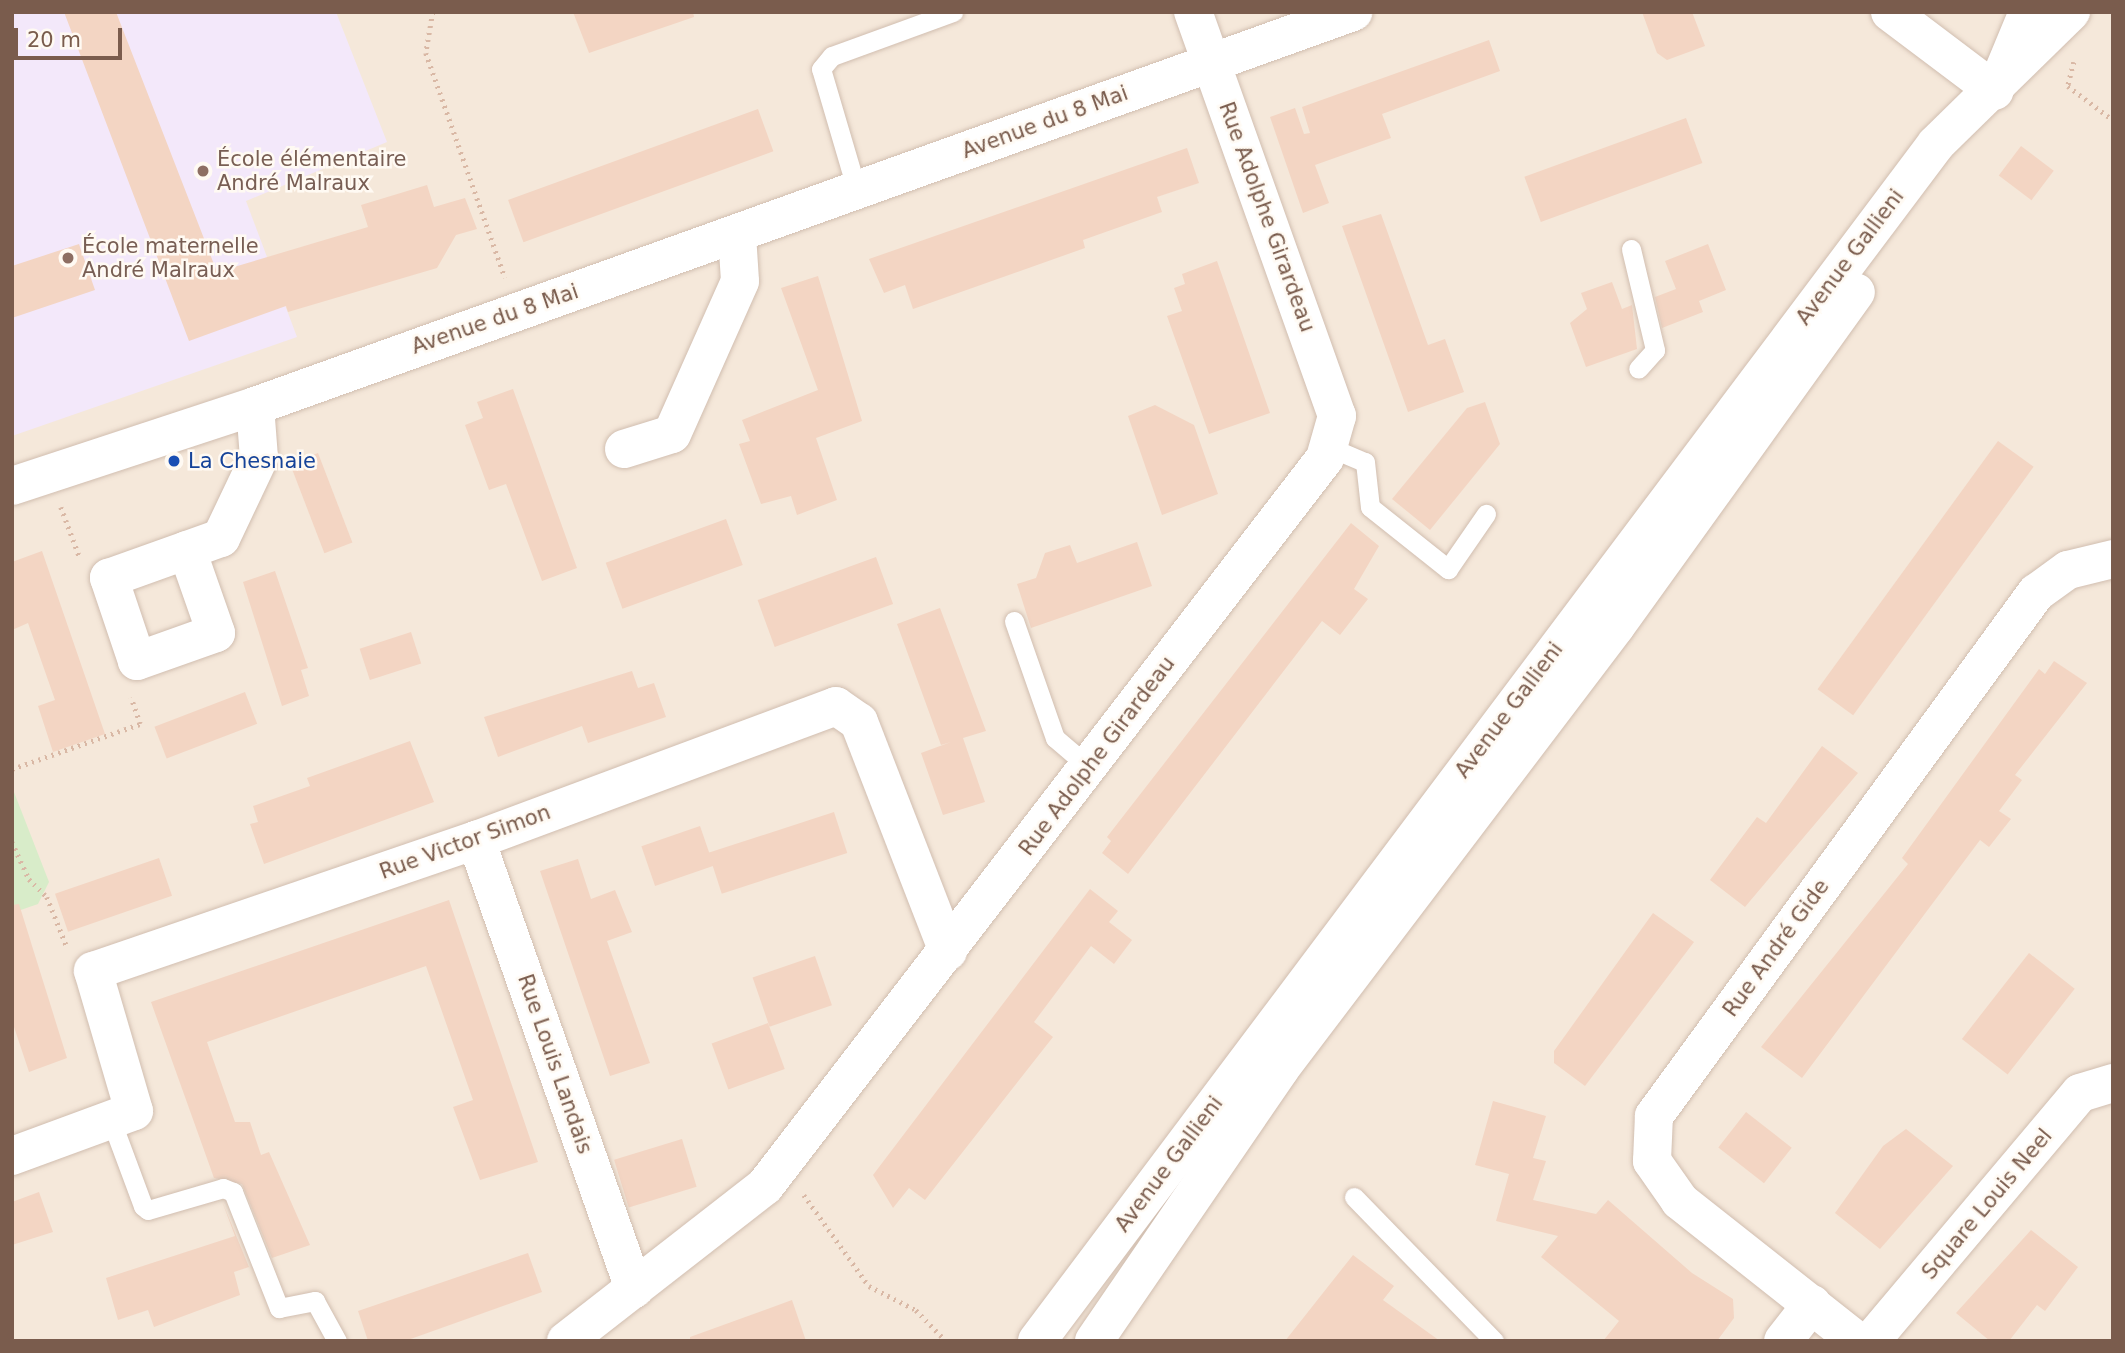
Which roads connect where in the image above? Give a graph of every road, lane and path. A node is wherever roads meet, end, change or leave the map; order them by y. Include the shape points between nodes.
1 (433, 12) edge
2 (953, 12) edge
3 (1193, 12) edge
4 (1353, 12) edge
5 (1890, 12) edge
6 (2028, 12) edge
7 (2071, 12) edge
8 (1211, 62) junction
9 (1994, 91) junction
10 (857, 191) junction
11 (737, 234) junction
12 (1631, 249) dead end
13 (518, 311) junction
14 (1638, 369) dead end
15 (255, 406) junction
16 (1329, 446) junction
17 (624, 449) dead end
18 (12, 486) edge
19 (58, 497) dead end
20 (1486, 514) dead end
21 (187, 550) dead end
22 (2113, 559) edge
23 (81, 562) dead end
24 (1014, 621) dead end
25 (128, 688) dead end
26 (1089, 767) junction
27 (12, 769) edge
28 (476, 840) junction
29 (12, 842) edge
30 (948, 951) junction
31 (93, 971) junction
32 (2113, 1083) edge
33 (111, 1120) junction
34 (12, 1156) edge
35 (780, 1167) junction
36 (1354, 1197) dead end
37 (634, 1289) junction
38 (1812, 1304) junction
39 (337, 1341) edge
40 (566, 1341) edge
41 (946, 1341) edge
42 (1037, 1341) edge
43 (1094, 1341) edge
44 (1494, 1341) edge
45 (1783, 1341) edge
46 (1857, 1341) edge
47 (1871, 1341) edge

1 - 13 path via 426,53
2 - 10 lane via 832,56 821,69
3 - 8 street, Rue Adolphe Girardeau
4 - 8 street, Avenue du 8 Mai
5 - 9 street
6 - 9 street, Avenue Gallieni
7 - 9 street, Avenue Gallieni
8 - 10 street, Avenue du 8 Mai
8 - 16 street, Rue Adolphe Girardeau via 1337,416
9 - 42 street, Avenue Gallieni via 1936,144
9 - 43 street, Avenue Gallieni via 1616,626 1280,1069
10 - 11 street, Avenue du 8 Mai
11 - 13 street, Avenue du 8 Mai
11 - 17 street via 740,281 672,434
12 - 14 lane via 1655,350
13 - 15 street, Avenue du 8 Mai
15 - 18 street, Avenue du 8 Mai
15 - 21 street via 259,458 220,538
16 - 20 lane via 1364,462 1370,507 1448,569
16 - 26 street, Rue Adolphe Girardeau
19 - 23 path
22 - 38 street, Rue André Gide via 2068,570 2036,593 1654,1116 1653,1161 1680,1201
24 - 26 lane via 1055,738
25 - 27 path via 140,724
26 - 30 street, Rue Adolphe Girardeau
28 - 30 street, Rue Victor Simon via 836,706 859,722
28 - 31 street, Rue Victor Simon
28 - 37 street, Rue Louis Landais
29 - 31 path via 29,879 47,897 66,946
30 - 35 street, Rue Adolphe Girardeau
31 - 33 street via 134,1111
32 - 47 street, Square Louis Neel via 2080,1093
33 - 34 street
33 - 39 lane via 143,1206 233,1192 279,1308 315,1301
35 - 37 street, Rue Adolphe Girardeau via 765,1186
35 - 41 path via 799,1195 810,1195 869,1286 916,1310
36 - 44 lane
37 - 40 street, Rue Adolphe Girardeau
38 - 45 street
38 - 46 street, Rue André Gide

